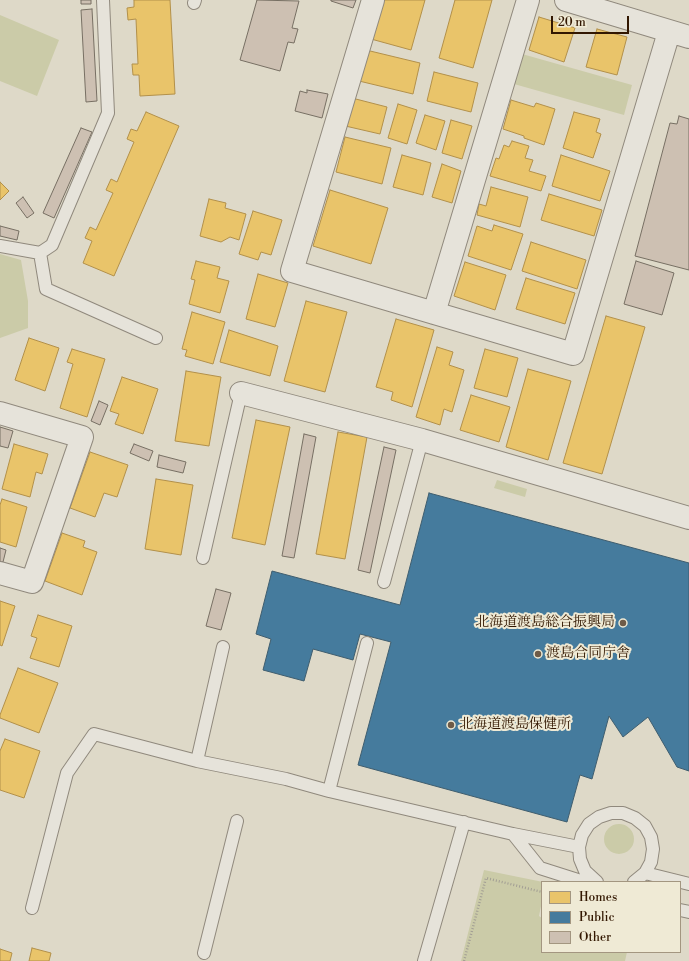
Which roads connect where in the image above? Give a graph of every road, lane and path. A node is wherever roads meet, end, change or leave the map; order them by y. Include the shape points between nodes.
1 (104, 0) edge
2 (373, 0) edge
3 (528, 0) edge
4 (566, 0) edge
5 (679, 34) edge
6 (0, 246) edge
7 (40, 253) junction
8 (434, 313) junction
9 (156, 338) dead end
10 (241, 393) joint
11 (0, 413) edge
12 (422, 440) junction
13 (689, 518) edge
14 (203, 558) dead end
15 (0, 573) edge
16 (384, 582) dead end
17 (367, 643) dead end
18 (223, 648) dead end
19 (197, 761) junction
20 (329, 791) junction
21 (237, 821) dead end
22 (464, 822) junction
23 (513, 834) junction
24 (579, 847) junction
25 (645, 873) junction
26 (581, 881) edge
27 (596, 881) edge
28 (635, 881) edge
29 (677, 881) edge
30 (541, 892) edge
31 (32, 908) dead end
32 (204, 953) dead end
33 (424, 961) edge
34 (464, 961) edge

1 - 7 lane via 108,113 52,245
2 - 8 street via 292,271
3 - 8 street
4 - 5 street
5 - 8 street via 573,354
6 - 7 lane
7 - 9 lane via 46,289
10 - 12 street
10 - 14 lane
11 - 15 street via 82,437 32,582
12 - 13 street
12 - 16 lane
17 - 20 lane
18 - 19 lane
19 - 20 lane via 286,779
19 - 31 lane via 94,734 67,773
20 - 22 lane
21 - 32 lane
22 - 23 lane
22 - 33 lane
23 - 24 lane
23 - 26 lane via 540,868
24 - 25 lane via 582,835 589,824 599,816 623,813 645,826 651,837 654,849
24 - 27 lane via 585,871
25 - 28 lane
25 - 29 lane
30 - 34 path via 486,878

